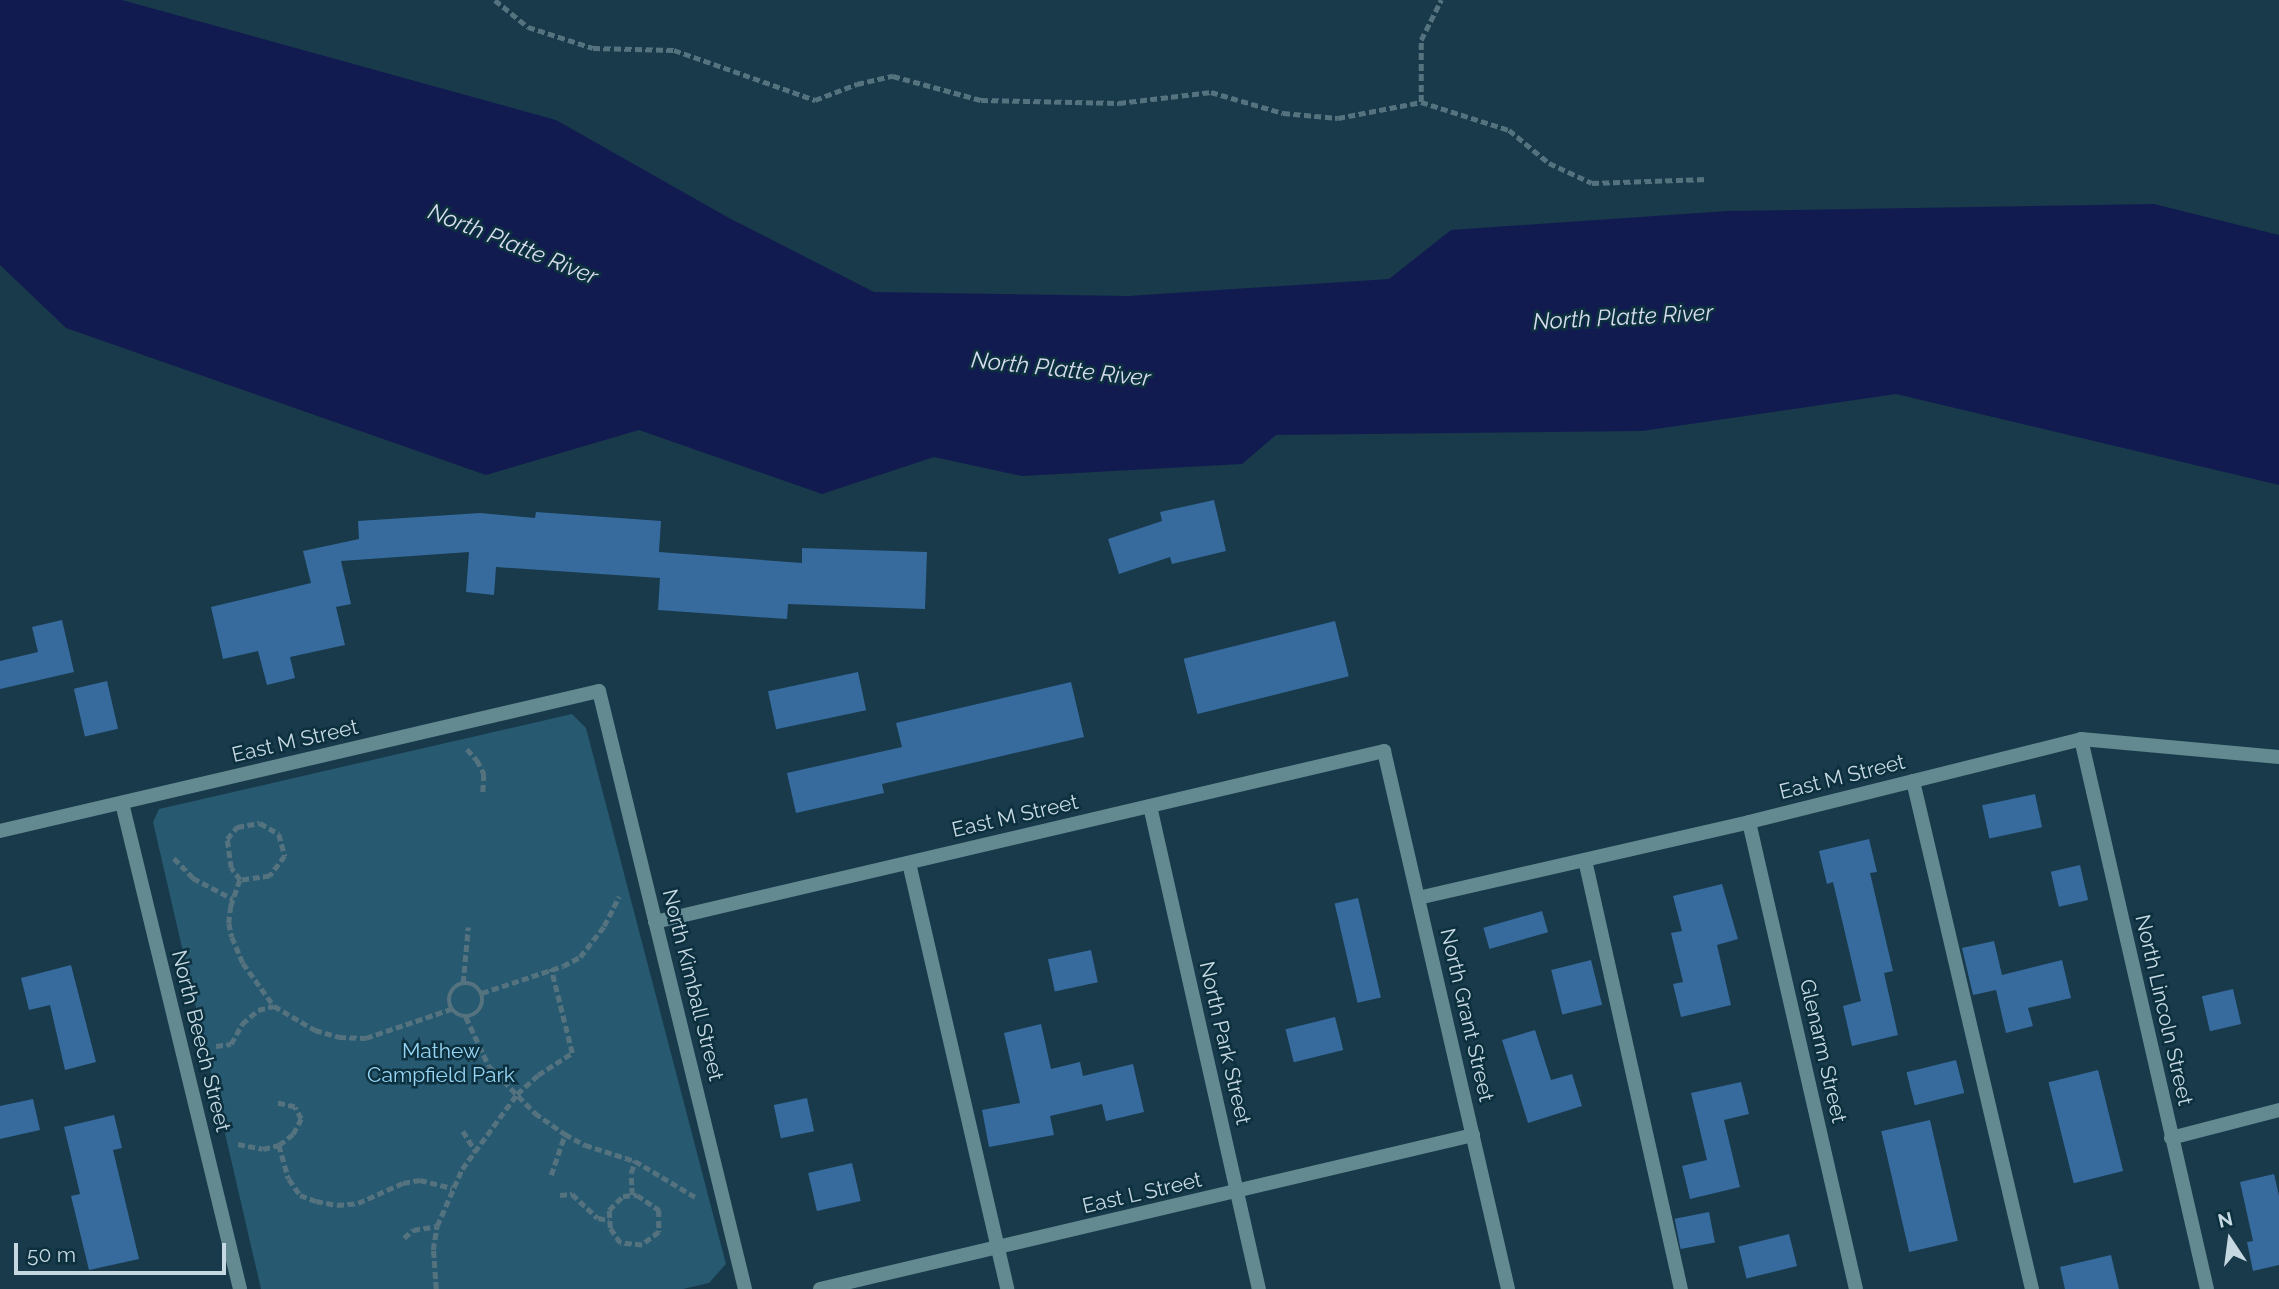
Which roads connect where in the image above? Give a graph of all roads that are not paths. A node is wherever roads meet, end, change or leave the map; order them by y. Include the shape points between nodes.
1 (599, 691) joint
2 (2081, 739) junction
3 (1384, 751) joint
4 (2279, 757) edge
5 (1913, 781) junction
6 (122, 803) junction
7 (1150, 806) junction
8 (1749, 822) junction
9 (0, 831) edge
10 (1585, 860) junction
11 (909, 863) junction
12 (1418, 898) junction
13 (655, 922) junction
14 (2279, 1110) edge
15 (1473, 1135) junction
16 (2171, 1138) junction
17 (1237, 1192) junction
18 (998, 1248) junction
19 (240, 1289) edge
20 (745, 1289) edge
21 (820, 1289) edge
22 (1007, 1289) edge
23 (1259, 1289) edge
24 (1508, 1289) edge
25 (1681, 1289) edge
26 (1856, 1289) edge
27 (2032, 1289) edge
28 (2207, 1289) edge

1 - 6 street, East M Street
1 - 13 street, North Kimball Street
2 - 4 street, East M Street
2 - 5 street, East M Street
2 - 16 street, North Lincoln Street
3 - 7 street, East M Street
3 - 12 street, North Grant Street
5 - 8 street, East M Street
5 - 27 street
6 - 9 street, East M Street
6 - 19 street, North Beech Street
7 - 11 street, East M Street
7 - 17 street, North Park Street
8 - 10 street, East M Street
8 - 26 street, Glenarm Street
10 - 12 street, East M Street
10 - 25 street
11 - 13 street, East M Street
11 - 18 street
12 - 15 street, North Grant Street
13 - 20 street, North Kimball Street
14 - 16 street
15 - 17 street, East L Street
15 - 24 street, North Grant Street
16 - 28 street, North Lincoln Street
17 - 18 street, East L Street
17 - 23 street, North Park Street
18 - 21 street, East L Street
18 - 22 street

